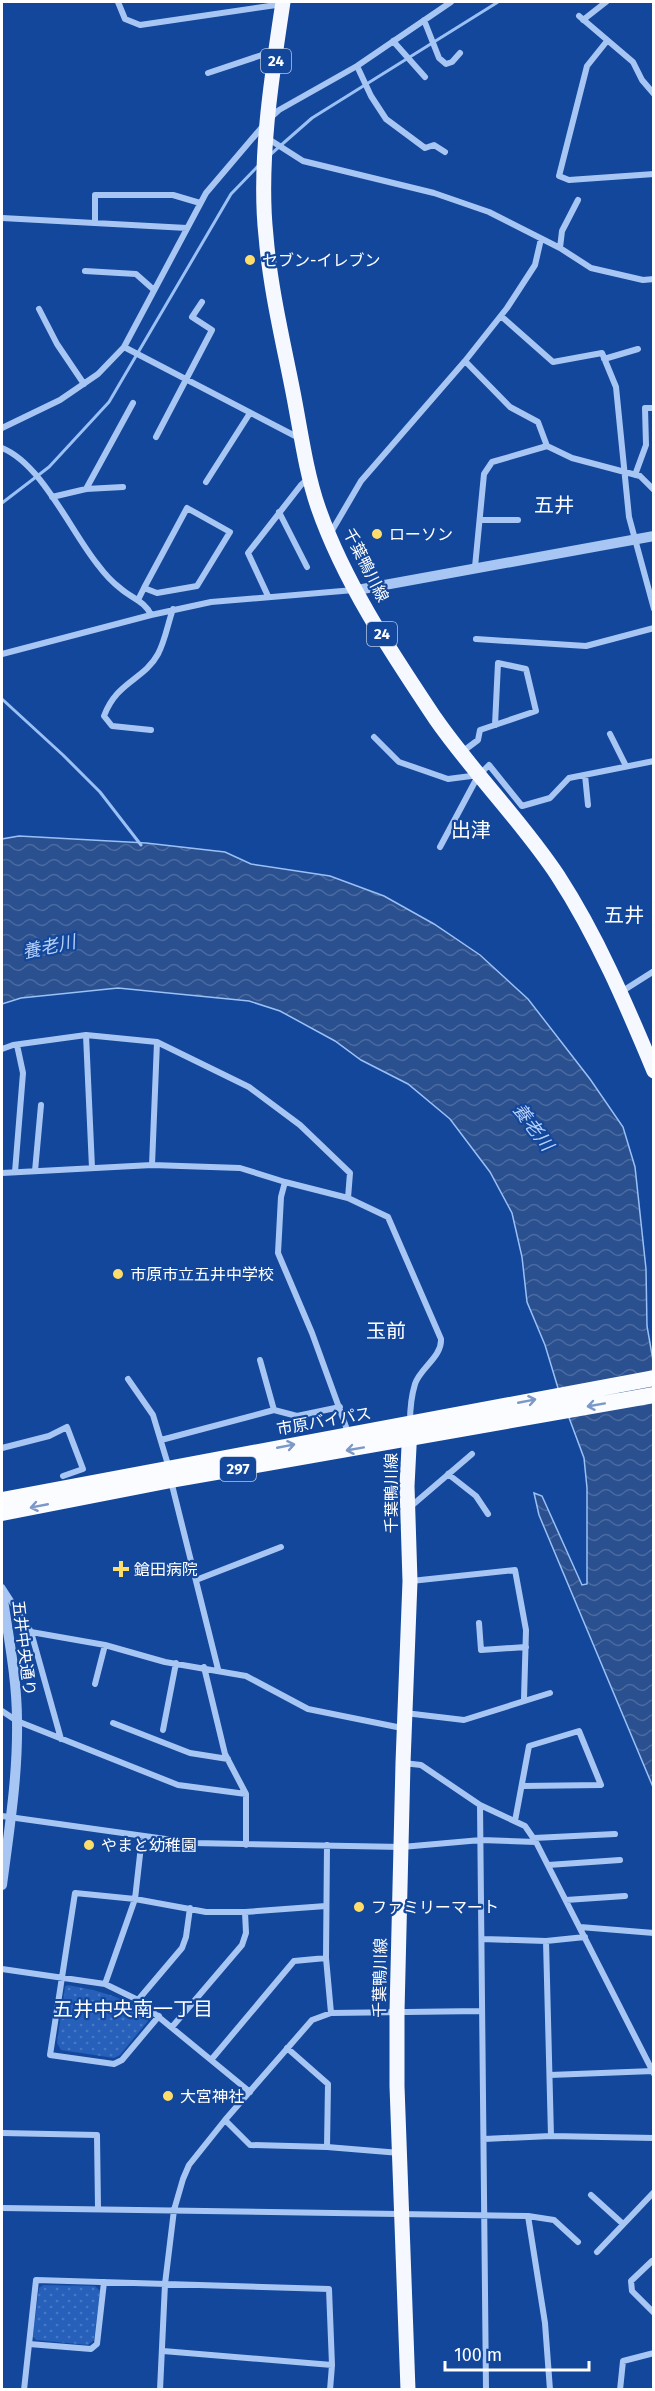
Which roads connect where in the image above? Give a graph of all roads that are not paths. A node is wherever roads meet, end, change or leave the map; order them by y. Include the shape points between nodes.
1 (118, 2) edge
2 (451, 2) edge
3 (606, 2) edge
4 (283, 3) edge
5 (424, 20) junction
6 (393, 41) junction
7 (607, 41) junction
8 (277, 50) junction
9 (460, 53) dead end
10 (357, 66) junction
11 (208, 73) dead end
12 (425, 77) dead end
13 (654, 94) edge
14 (268, 120) junction
15 (267, 138) junction
16 (445, 152) dead end
17 (654, 174) edge
18 (578, 200) dead end
19 (200, 203) junction
20 (2, 218) edge
21 (95, 223) junction
22 (188, 228) junction
23 (541, 239) junction
24 (560, 248) junction
25 (85, 271) dead end
26 (654, 279) edge
27 (154, 290) junction
28 (202, 302) dead end
29 (39, 309) dead end
30 (501, 316) junction
31 (124, 347) junction
32 (638, 349) dead end
33 (604, 359) junction
34 (465, 361) junction
35 (186, 380) junction
36 (84, 384) junction
37 (133, 403) dead end
38 (654, 408) edge
39 (250, 413) junction
40 (2, 428) edge
41 (156, 437) dead end
42 (302, 440) junction
43 (547, 446) junction
44 (2, 448) edge
45 (626, 472) junction
46 (635, 475) junction
47 (310, 478) junction
48 (206, 482) dead end
49 (123, 488) dead end
50 (86, 489) junction
51 (654, 490) edge
52 (52, 497) junction
53 (279, 512) junction
54 (480, 520) junction
55 (518, 520) dead end
56 (329, 535) junction
57 (654, 536) edge
58 (635, 539) junction
59 (307, 567) dead end
60 (475, 567) junction
61 (144, 588) junction
62 (357, 590) junction
63 (267, 596) junction
64 (138, 600) junction
65 (172, 609) junction
66 (654, 609) edge
67 (151, 615) junction
68 (654, 628) edge
69 (476, 639) dead end
70 (2, 654) edge
71 (495, 725) junction
72 (151, 730) dead end
73 (610, 734) dead end
74 (374, 737) dead end
75 (461, 752) junction
76 (654, 761) edge
77 (626, 766) junction
78 (479, 775) junction
79 (585, 775) junction
80 (588, 805) dead end
81 (440, 847) dead end
82 (654, 971) edge
83 (621, 992) junction
84 (86, 1035) junction
85 (157, 1042) junction
86 (17, 1045) junction
87 (2, 1049) edge
88 (654, 1071) edge
89 (41, 1105) dead end
90 (152, 1165) junction
91 (92, 1168) junction
92 (35, 1171) junction
93 (15, 1172) junction
94 (2, 1173) edge
95 (285, 1182) junction
96 (348, 1198) junction
97 (260, 1360) dead end
98 (654, 1378) edge
99 (128, 1379) dead end
100 (654, 1395) edge
101 (340, 1407) junction
102 (274, 1410) junction
103 (472, 1419) junction
104 (410, 1431) junction
105 (349, 1436) junction
106 (161, 1440) junction
107 (2, 1449) edge
108 (472, 1454) dead end
109 (170, 1474) junction
110 (448, 1474) junction
111 (63, 1476) dead end
112 (2, 1500) edge
113 (409, 1509) junction
114 (2, 1513) edge
115 (488, 1514) dead end
116 (281, 1547) dead end
117 (196, 1580) junction
118 (410, 1581) junction
119 (2, 1587) edge
120 (2, 1593) edge
121 (479, 1623) dead end
122 (31, 1632) junction
123 (105, 1645) junction
124 (526, 1647) junction
125 (176, 1663) junction
126 (204, 1667) junction
127 (218, 1669) junction
128 (95, 1683) dead end
129 (550, 1693) dead end
130 (524, 1699) junction
131 (2, 1711) edge
132 (405, 1720) junction
133 (17, 1721) junction
134 (113, 1723) dead end
135 (163, 1730) dead end
136 (61, 1739) junction
137 (228, 1759) junction
138 (403, 1763) junction
139 (522, 1786) junction
140 (246, 1794) junction
141 (480, 1805) junction
142 (7, 1816) edge
143 (515, 1821) junction
144 (615, 1834) dead end
145 (142, 1837) junction
146 (481, 1840) junction
147 (535, 1840) junction
148 (246, 1845) junction
149 (327, 1845) junction
150 (402, 1847) junction
151 (620, 1860) dead end
152 (548, 1865) junction
153 (2, 1885) edge
154 (625, 1896) dead end
155 (135, 1899) junction
156 (566, 1900) junction
157 (326, 1906) junction
158 (190, 1908) junction
159 (245, 1912) junction
160 (580, 1927) junction
161 (654, 1933) edge
162 (585, 1937) junction
163 (482, 1939) junction
164 (546, 1941) junction
165 (326, 1958) junction
166 (2, 1969) edge
167 (61, 1976) junction
168 (105, 1984) junction
169 (138, 2000) junction
170 (481, 2011) junction
171 (397, 2012) junction
172 (331, 2013) junction
173 (159, 2016) junction
174 (172, 2027) junction
175 (287, 2048) junction
176 (211, 2060) junction
177 (653, 2072) edge
178 (550, 2075) junction
179 (250, 2092) junction
180 (225, 2120) junction
181 (2, 2133) edge
182 (551, 2136) junction
183 (654, 2138) edge
184 (484, 2139) junction
185 (327, 2147) junction
186 (400, 2153) junction
187 (654, 2192) edge
188 (591, 2195) dead end
189 (2, 2208) edge
190 (98, 2208) junction
191 (174, 2210) junction
192 (403, 2215) junction
193 (485, 2215) junction
194 (528, 2216) junction
195 (623, 2224) junction
196 (578, 2242) dead end
197 (597, 2252) dead end
198 (652, 2261) edge
199 (104, 2282) junction
200 (165, 2284) junction
201 (654, 2313) edge
202 (29, 2344) junction
203 (163, 2351) junction
204 (654, 2353) edge
205 (332, 2365) junction
206 (24, 2390) edge
207 (160, 2390) edge
208 (330, 2390) edge
209 (408, 2390) edge
210 (486, 2390) edge
211 (550, 2390) edge
212 (620, 2390) edge

1 - 4 street via 125,20 140,25
2 - 5 street
3 - 7 street via 581,18
4 - 8 main road, 千葉鴨川線 / 24
5 - 6 street
5 - 9 street via 439,58 446,64
6 - 10 street
6 - 12 street
7 - 13 street via 633,62
7 - 17 street via 587,66 559,176 569,180
8 - 11 street
8 - 14 main road, 千葉鴨川線 / 24
10 - 14 street
10 - 16 street via 386,119 425,148 434,145
14 - 15 main road, 千葉鴨川線 / 24
14 - 19 street
15 - 23 street via 303,162 434,193 489,212
15 - 42 main road, 千葉鴨川線 / 24 via 265,234
18 - 24 street via 562,231
19 - 21 street via 173,195 95,195
19 - 22 street
20 - 21 street
21 - 22 street
22 - 27 street
23 - 24 street
23 - 30 street via 535,265
24 - 26 street via 591,268
25 - 27 street via 136,274
27 - 31 street
28 - 35 street via 192,317 213,330
29 - 36 street
30 - 33 street via 553,362 602,353
30 - 34 street
31 - 35 street
31 - 36 street
32 - 33 street
33 - 45 street via 616,387
34 - 43 street via 510,407 538,422
34 - 56 street via 361,481
35 - 39 street
35 - 41 street
36 - 40 street
37 - 50 street
38 - 46 street via 645,408 646,445
39 - 42 street
39 - 48 street
42 - 47 main road, 千葉鴨川線 / 24
43 - 45 street via 572,458
43 - 54 street via 492,462 483,477
44 - 52 street via 12,452
45 - 46 street
45 - 58 street via 629,517
46 - 51 street
47 - 53 street
47 - 56 main road, 千葉鴨川線 / 24
49 - 50 street
50 - 52 street
52 - 64 street via 97,563 119,588
53 - 59 street
53 - 63 street via 248,553
54 - 55 street
54 - 60 street
56 - 62 main road, 千葉鴨川線 / 24
57 - 58 street
58 - 60 street
58 - 66 street
60 - 62 street
61 - 61 street via 187,508 230,532 196,586 157,593
61 - 64 street
62 - 63 street
62 - 75 main road, 千葉鴨川線 / 24
63 - 65 street
64 - 67 street
65 - 67 street
65 - 72 street via 159,654 118,691 104,717 112,726
67 - 70 street
68 - 69 street via 586,646
71 - 71 street via 536,711 526,669 498,663
71 - 75 street via 480,730 478,740
73 - 77 street
74 - 78 street via 399,762 448,779
75 - 78 main road, 千葉鴨川線 / 24
76 - 77 street
77 - 79 street
78 - 79 street via 489,765 522,806 550,798 569,778
78 - 81 street
78 - 83 main road, 千葉鴨川線 / 24 via 558,876
79 - 80 street
82 - 83 street
83 - 88 main road, 千葉鴨川線 / 24
84 - 85 street
84 - 86 street
84 - 91 street
85 - 90 street
85 - 96 street via 249,1087 300,1125 350,1173
86 - 87 street
86 - 93 street via 23,1073
89 - 92 street
90 - 91 street
90 - 95 street via 240,1168
91 - 92 street
92 - 93 street
93 - 94 street
95 - 96 street
95 - 101 street via 278,1253
96 - 104 street via 388,1217 441,1339 439,1351 415,1384
97 - 102 street
103 -> 98 highway, 市原バイパス / 297
99 - 106 street via 153,1415
100 -> 103 highway, 市原バイパス / 297
101 - 102 street via 297,1416
101 - 105 street
102 - 106 street
103 - 104 highway, 市原バイパス / 297
104 - 105 highway, 市原バイパス / 297
104 -> 109 highway, 市原バイパス / 297
104 - 113 main road, 千葉鴨川線
109 -> 105 highway, 市原バイパス / 297
106 - 109 street
107 - 111 street via 67,1427 83,1469
108 - 110 street
109 - 112 highway, 市原バイパス / 297
109 -> 114 highway, 市原バイパス / 297
109 - 117 street
110 - 113 street
110 - 115 street via 476,1496
113 - 118 main road, 千葉鴨川線
116 - 117 street
117 - 127 street
118 - 124 street via 515,1570
118 - 132 main road, 千葉鴨川線
119 - 122 street
120 - 133 street, 五井中央通り
121 - 124 street via 481,1650
122 - 123 street
122 - 136 street
123 - 125 street
123 - 128 street
124 - 130 street
125 - 126 street
125 - 135 street
126 - 127 street
126 - 137 street
127 - 132 street via 246,1676 308,1708
129 - 130 street
130 - 132 street via 464,1720
131 - 133 street
132 - 138 main road, 千葉鴨川線
133 - 136 street
133 - 142 street, 五井中央通り
134 - 137 street via 190,1753
136 - 140 street via 178,1785
137 - 140 street
138 - 141 street via 421,1765
138 - 150 main road, 千葉鴨川線
139 - 139 street via 530,1746 579,1731 601,1785
139 - 143 street
140 - 148 street
141 - 143 street
141 - 146 street
142 - 145 street
142 - 153 street, 五井中央通り
143 - 147 street via 525,1826
144 - 147 street
145 - 148 street
145 - 155 street
146 - 147 street
146 - 150 street
146 - 163 street
147 - 152 street
148 - 149 street
149 - 150 street
149 - 157 street
150 - 171 main road, 千葉鴨川線
151 - 152 street
152 - 156 street
154 - 156 street
155 - 158 street
155 - 167 street via 75,1893
155 - 168 street
156 - 160 street
157 - 159 street
157 - 165 street
158 - 159 street
158 - 169 street via 182,1948
159 - 174 street via 242,1945
160 - 161 street
160 - 162 street
162 - 164 street
162 - 177 street
163 - 164 street
163 - 170 street
164 - 178 street
165 - 172 street
165 - 176 street via 294,1961
166 - 167 street
167 - 168 street
167 - 173 street via 50,2055 114,2064 122,2060
168 - 169 street
169 - 173 street
170 - 171 street
170 - 184 street
171 - 172 street
171 - 186 main road, 千葉鴨川線
172 - 175 street via 312,2020
173 - 174 street
174 - 176 street
175 - 179 street
175 - 185 street via 328,2084
176 - 179 street
177 - 178 street
178 - 182 street
179 - 180 street
180 - 185 street via 250,2145
180 - 191 street via 189,2165
181 - 190 street via 97,2134
182 - 183 street
182 - 184 street
184 - 193 street
185 - 186 street
186 - 192 main road, 千葉鴨川線
187 - 195 street
188 - 195 street
189 - 190 street
190 - 191 street
191 - 192 street
191 - 200 street
192 - 193 street
192 - 209 main road, 千葉鴨川線
193 - 194 street
193 - 210 street
194 - 196 street via 554,2220
194 - 211 street via 545,2323
195 - 197 street
198 - 201 street via 632,2282 632,2291
199 - 200 street
199 - 202 street via 36,2280
199 - 202 street via 97,2344 92,2349
200 - 203 street
200 - 205 street via 329,2289
202 - 206 street
203 - 205 street
203 - 207 street
204 - 212 street via 623,2361
205 - 208 street

